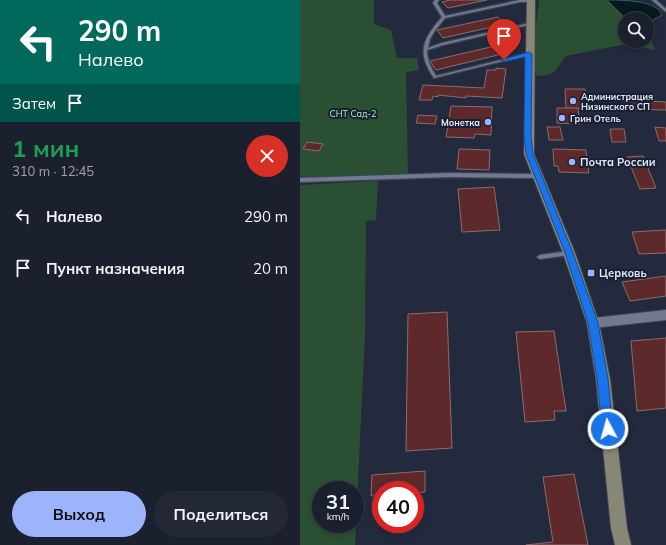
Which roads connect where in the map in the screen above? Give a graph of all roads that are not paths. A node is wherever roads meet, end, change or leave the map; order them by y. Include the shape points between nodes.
1 (437, 0) edge
2 (531, 0) edge
3 (654, 0) edge
4 (666, 11) edge
5 (444, 16) junction
6 (530, 24) junction
7 (425, 50) junction
8 (529, 54) junction
9 (538, 176) junction
10 (300, 180) edge
11 (569, 253) junction
12 (540, 257) dead end
13 (666, 315) edge
14 (593, 323) junction
15 (623, 545) edge

1 - 5 lane via 435,3
2 - 5 lane
2 - 6 street
3 - 4 lane
5 - 7 lane via 432,30
6 - 7 lane
6 - 8 street
7 - 8 lane via 426,66 435,77
8 - 9 street via 529,154
9 - 10 lane via 450,175
9 - 11 street
11 - 12 lane
11 - 14 street
13 - 14 street
14 - 15 street

